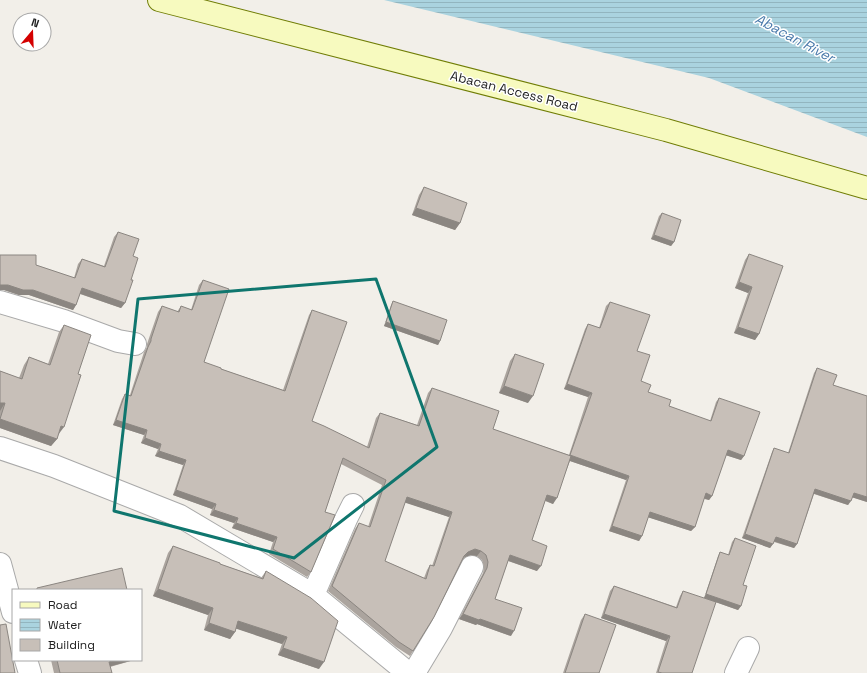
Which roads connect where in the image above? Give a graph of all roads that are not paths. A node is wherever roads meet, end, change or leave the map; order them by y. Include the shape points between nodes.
1 (159, 0) edge
2 (867, 188) edge
3 (0, 302) edge
4 (135, 344) dead end
5 (0, 448) edge
6 (353, 505) dead end
7 (0, 564) edge
8 (472, 567) dead end
9 (313, 595) junction
10 (12, 608) edge
11 (748, 648) dead end
12 (26, 661) edge
13 (30, 673) edge
14 (408, 673) edge
15 (414, 673) edge
16 (736, 673) edge

1 - 2 street, Abacan Access Road via 666,130
3 - 4 street via 64,321 118,341
5 - 9 street via 54,466 180,516
6 - 9 street
7 - 10 street
8 - 15 street via 441,628
9 - 14 street
11 - 16 street
12 - 13 street

